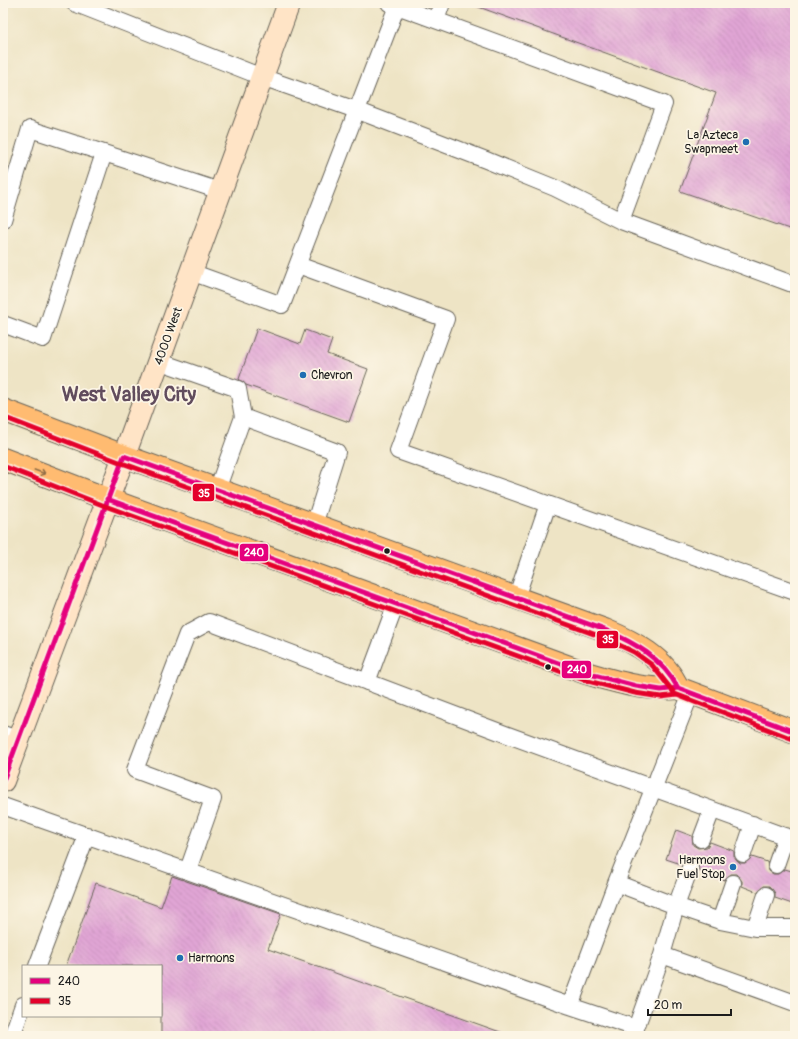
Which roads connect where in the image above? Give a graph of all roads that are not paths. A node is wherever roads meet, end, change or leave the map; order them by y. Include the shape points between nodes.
1 (74, 3) edge
2 (289, 3) edge
3 (442, 3) edge
4 (393, 4) edge
5 (436, 20) junction
6 (262, 77) junction
7 (356, 110) junction
8 (104, 153) junction
9 (220, 191) junction
10 (3, 220) edge
11 (622, 221) junction
12 (298, 265) junction
13 (191, 272) junction
14 (795, 284) edge
15 (3, 324) edge
16 (158, 361) junction
17 (3, 410) edge
18 (243, 417) junction
19 (124, 456) junction
20 (3, 459) edge
21 (217, 490) junction
22 (107, 499) junction
23 (548, 504) junction
24 (314, 525) junction
25 (795, 592) edge
26 (516, 598) junction
27 (396, 604) junction
28 (367, 682) junction
29 (684, 690) junction
30 (795, 732) edge
31 (11, 737) edge
32 (3, 781) edge
33 (654, 789) junction
34 (3, 806) edge
35 (712, 810) junction
36 (753, 824) junction
37 (87, 835) junction
38 (790, 838) edge
39 (701, 839) dead end
40 (743, 854) dead end
41 (776, 865) dead end
42 (690, 868) dead end
43 (188, 870) junction
44 (616, 883) junction
45 (733, 883) dead end
46 (766, 895) dead end
47 (676, 906) junction
48 (720, 921) junction
49 (755, 928) junction
50 (795, 928) edge
51 (662, 955) junction
52 (37, 965) edge
53 (795, 1003) edge
54 (570, 1006) junction
55 (22, 1008) edge
56 (12, 1036) edge

1 - 6 lane
2 - 6 street, 4000 West
3 - 5 lane
4 - 5 lane
4 - 7 lane
5 - 11 lane via 664,104
6 - 7 lane
6 - 9 street, 4000 West
7 - 11 lane via 555,188
7 - 12 lane
8 - 9 lane
8 - 10 lane via 30,130
8 - 15 lane via 43,339
9 - 13 street, 4000 West
11 - 14 lane
12 - 13 lane via 282,305
12 - 23 lane via 446,319 398,451
13 - 16 street, 4000 West
16 - 18 lane via 238,390
16 - 19 street, 4000 West
17 - 19 main road
18 - 21 lane
18 - 24 lane via 337,452
19 - 21 main road
19 - 22 street, 4000 West
20 -> 22 main road
21 - 24 main road
22 - 27 main road
22 - 31 street, 4000 West
23 - 25 lane
23 - 26 lane
24 - 26 main road
26 - 29 main road via 623,638 656,659
27 - 28 lane
27 - 29 main road via 586,673 636,686
28 - 33 lane
28 - 43 lane via 209,622 187,634 135,770 213,799
29 - 30 main road
29 - 33 lane
31 - 32 street, 4000 West
33 - 35 lane
33 - 44 lane
34 - 37 lane
35 - 36 lane
35 - 39 lane
36 - 38 lane
36 - 40 lane
37 - 43 lane
37 - 52 lane
38 - 41 lane
42 - 47 lane
43 - 54 lane
44 - 47 lane
44 - 54 lane
45 - 48 lane
46 - 49 lane
47 - 48 lane
47 - 51 lane
48 - 49 lane
49 - 50 lane
51 - 53 lane
51 - 54 lane via 636,1028
55 - 56 lane

